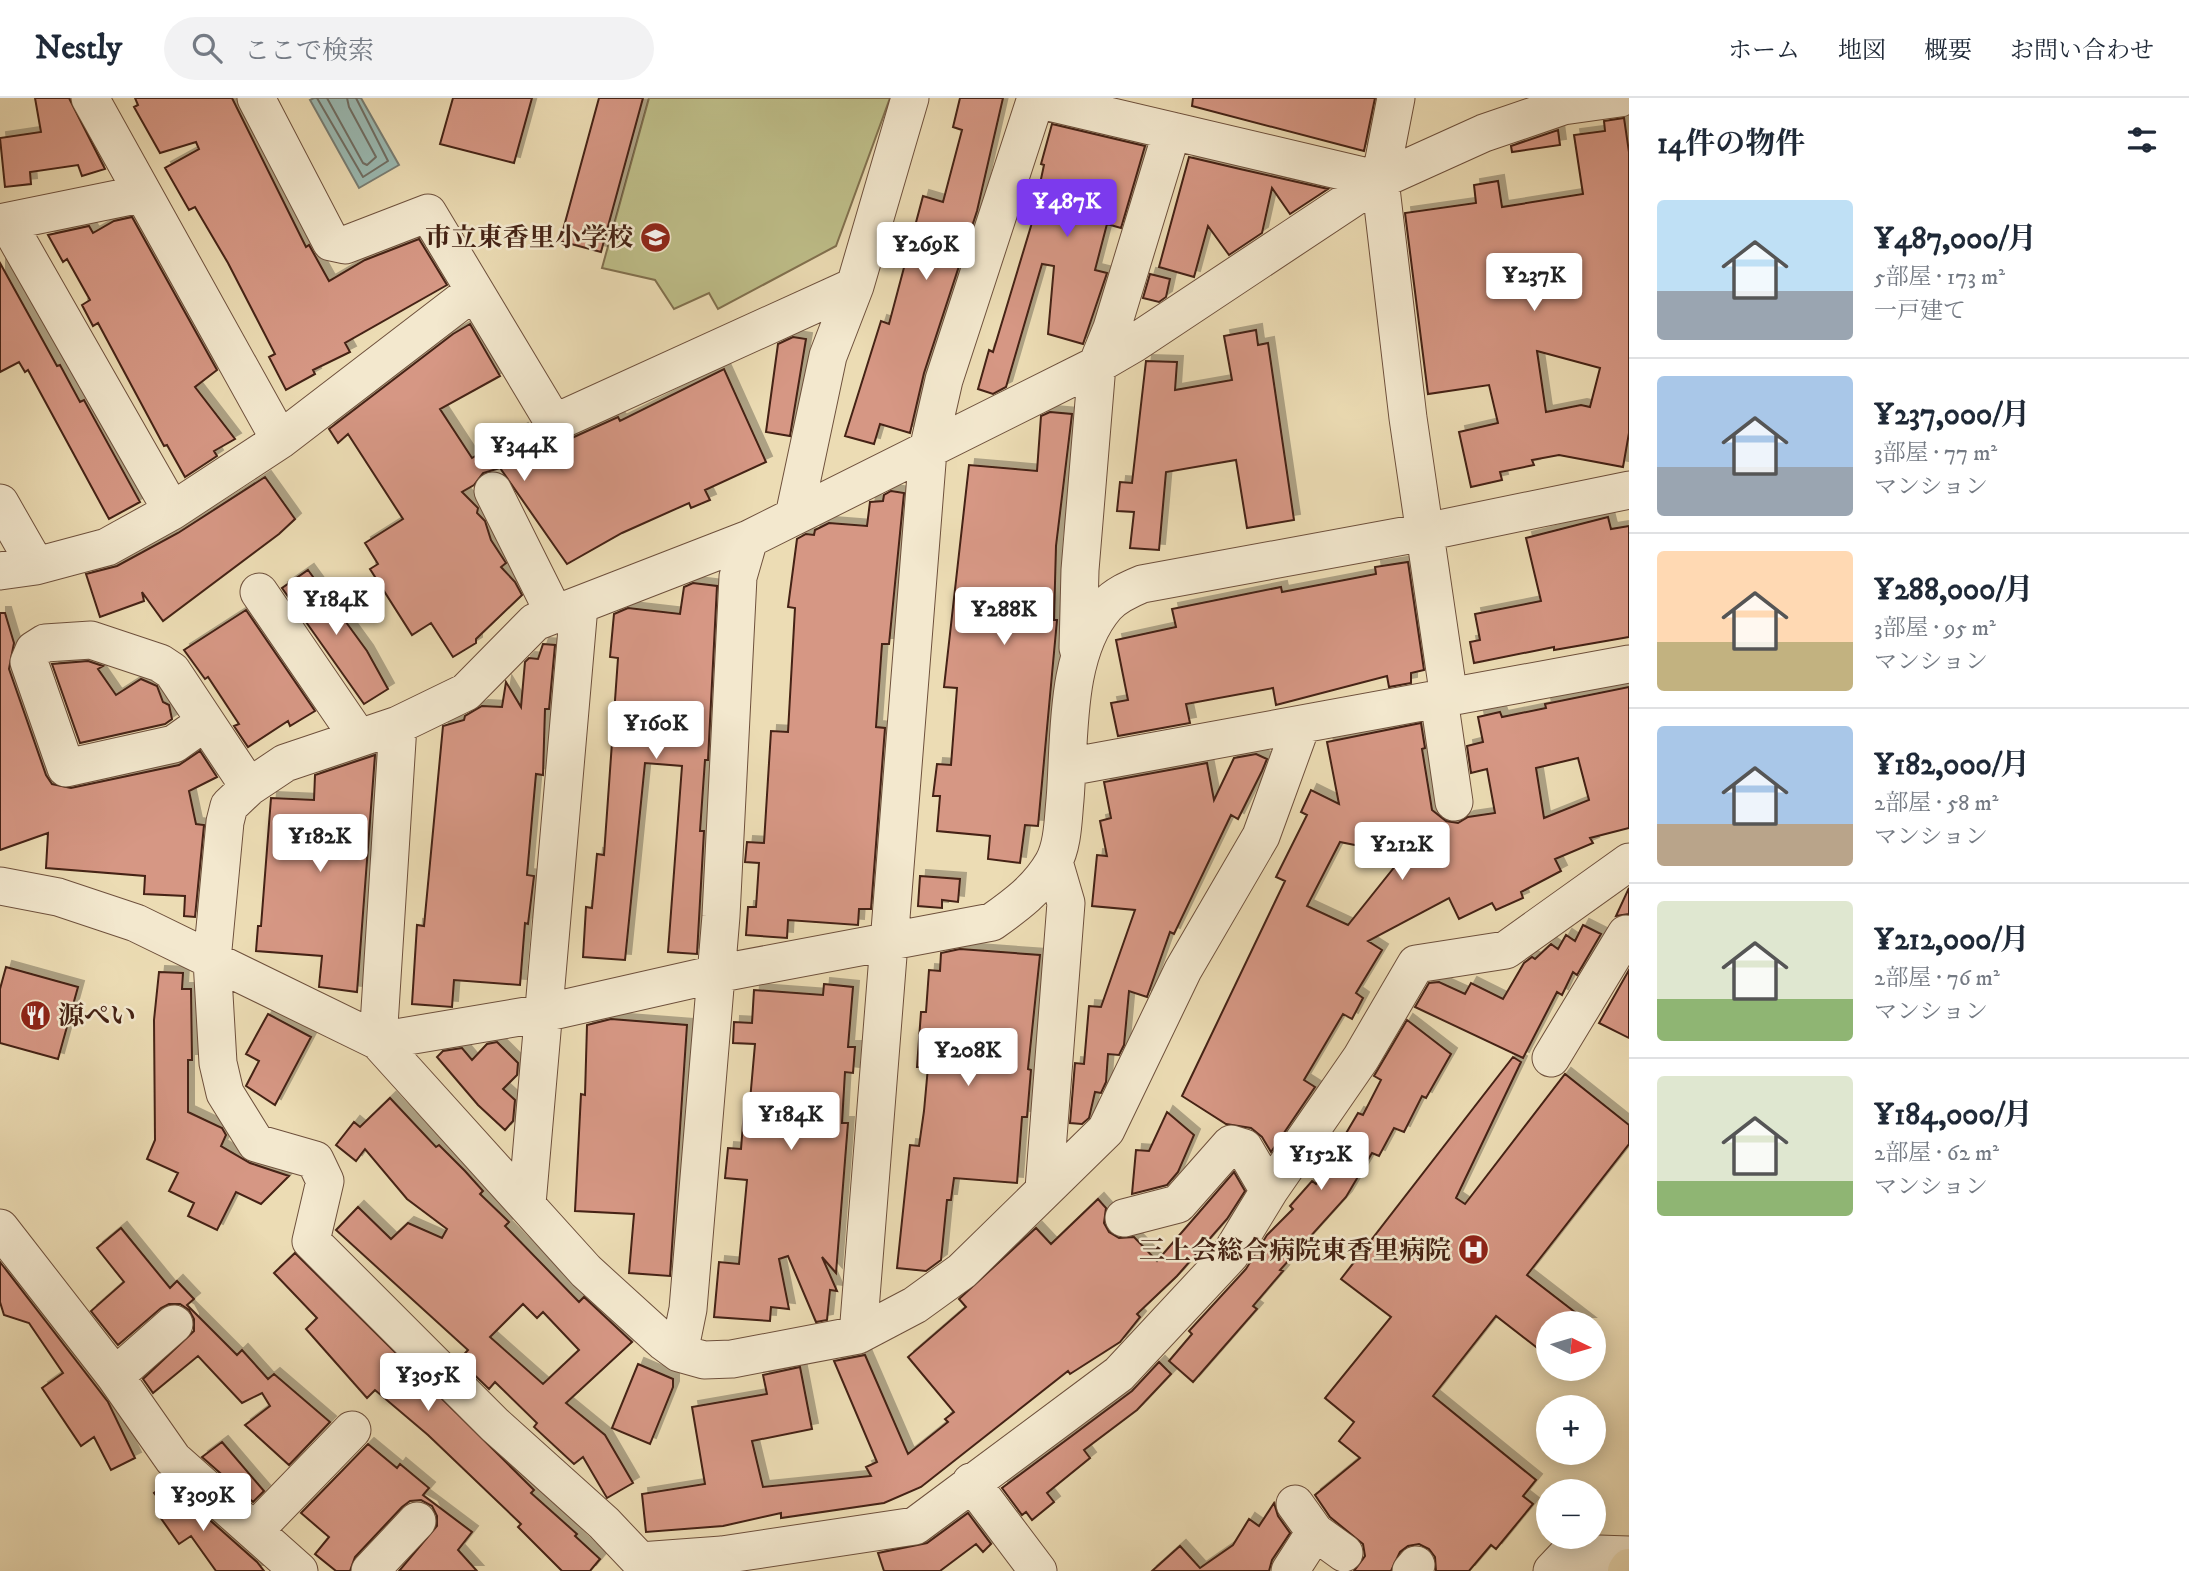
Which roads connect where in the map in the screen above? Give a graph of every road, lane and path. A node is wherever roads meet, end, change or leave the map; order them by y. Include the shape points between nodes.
1 (90, 98) edge
2 (256, 98) edge
3 (910, 98) edge
4 (1396, 98) edge
5 (1620, 98) edge
6 (1036, 99) edge
7 (1564, 102) edge
8 (1172, 131) junction
9 (1380, 180) junction
10 (141, 194) junction
11 (4, 223) edge
12 (855, 286) junction
13 (473, 292) junction
14 (1097, 365) junction
15 (280, 440) junction
16 (928, 450) junction
17 (1629, 490) edge
18 (493, 491) dead end
19 (0, 503) edge
20 (172, 511) junction
21 (794, 516) junction
22 (1425, 532) junction
23 (749, 539) junction
24 (36, 566) junction
25 (1080, 570) junction
26 (0, 571) edge
27 (259, 592) dead end
28 (1123, 593) junction
29 (567, 610) junction
30 (1077, 660) junction
31 (1629, 664) edge
32 (1444, 699) junction
33 (205, 722) junction
34 (398, 725) junction
35 (1301, 726) junction
36 (358, 737) junction
37 (1068, 767) junction
38 (249, 787) junction
39 (1454, 802) dead end
40 (1054, 862) junction
41 (1629, 862) edge
42 (0, 886) edge
43 (992, 922) junction
44 (1064, 926) junction
45 (1629, 935) edge
46 (888, 943) junction
47 (212, 960) junction
48 (716, 974) junction
49 (544, 1013) junction
50 (378, 1041) junction
51 (1551, 1058) dead end
52 (1044, 1189) junction
53 (1269, 1191) junction
54 (527, 1203) junction
55 (1124, 1218) dead end
56 (0, 1228) edge
57 (174, 1324) dead end
58 (858, 1335) junction
59 (679, 1353) junction
60 (115, 1376) junction
61 (352, 1430) dead end
62 (971, 1482) junction
63 (417, 1521) dead end
64 (1318, 1530) dead end
65 (255, 1531) junction
66 (1629, 1555) edge
67 (717, 1563) edge
68 (299, 1571) edge
69 (370, 1571) edge
70 (1038, 1571) edge
71 (1290, 1571) edge
72 (1552, 1571) edge

1 - 10 street
2 - 13 street via 331,242 345,245 428,213
3 - 12 street
4 - 9 street
5 - 7 street
6 - 8 street
6 - 16 street via 944,380
7 - 9 street
8 - 9 street
8 - 14 street
9 - 14 street
9 - 22 street
10 - 11 street
10 - 15 street
11 - 20 street
12 - 13 street via 554,424
12 - 21 street via 828,356
13 - 15 street
14 - 16 street
14 - 25 street
15 - 20 street
16 - 21 street
16 - 46 street
17 - 22 street
18 - 29 street
19 - 24 street
20 - 24 street via 107,547
21 - 23 street
22 - 28 street via 1143,584
22 - 32 street
23 - 29 street
23 - 48 street via 738,577
24 - 26 street
25 - 28 street
25 - 30 street
27 - 36 street
28 - 30 street via 1107,605
29 - 34 street via 535,622 466,692
29 - 49 street
30 - 37 street
31 - 32 street
32 - 35 street
32 - 39 street
33 - 33 street via 172,671 160,663 91,640 45,643 34,650 29,662 65,768 174,744
33 - 38 street
34 - 36 street
34 - 50 street
35 - 37 street
35 - 52 street via 1261,836 1184,970 1106,1130
36 - 38 street via 285,763
37 - 40 street
38 - 47 street via 229,806 225,822
40 - 43 street via 1029,895
40 - 44 street via 1066,903
41 - 53 street via 1506,950 1416,964 1362,1058
42 - 47 street via 58,897 135,923
43 - 44 street
43 - 46 street
44 - 52 street
45 - 51 street
46 - 48 street
46 - 58 street
47 - 50 street
47 - 67 street via 218,1063 225,1093 256,1143 315,1160 326,1181 311,1241 495,1425 640,1561
48 - 49 street
48 - 59 street via 688,1309
49 - 50 street
49 - 54 street
50 - 54 street
52 - 58 street via 962,1271 915,1305
53 - 55 street via 1244,1147 1231,1144 1178,1204
53 - 62 street via 1230,1255 1119,1374
54 - 59 street via 586,1271
56 - 60 street
57 - 60 street
58 - 59 street via 732,1359 704,1360
60 - 65 street via 173,1459
61 - 65 street
62 - 67 street via 915,1526
62 - 70 street
63 - 69 street
64 - 71 street
65 - 68 street
66 - 72 street via 1569,1553

